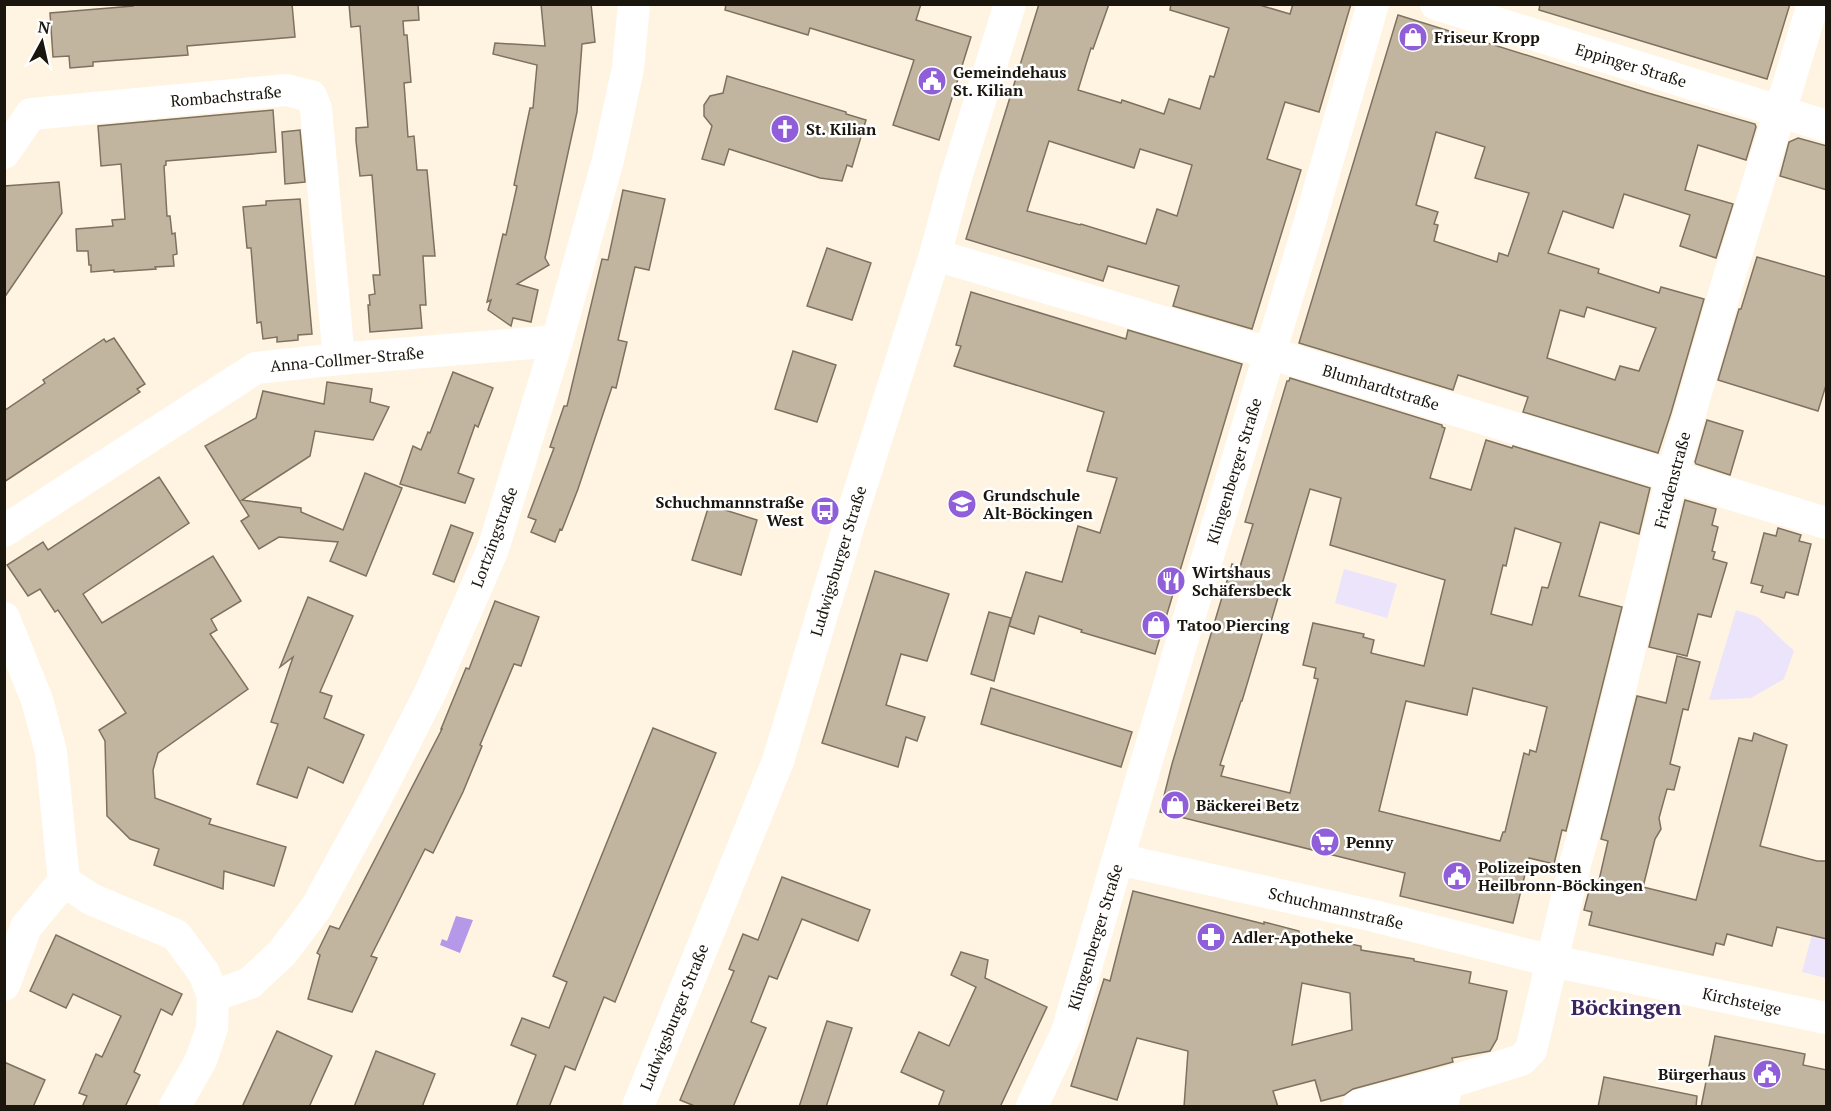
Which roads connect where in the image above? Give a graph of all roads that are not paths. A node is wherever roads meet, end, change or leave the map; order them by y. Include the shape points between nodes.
1 (634, 4) edge
2 (1011, 4) edge
3 (1373, 4) edge
4 (1436, 4) edge
5 (1813, 4) edge
6 (1779, 111) junction
7 (1827, 126) edge
8 (4, 153) edge
9 (935, 255) junction
10 (557, 341) junction
11 (1269, 353) junction
12 (339, 359) junction
13 (1672, 476) junction
14 (1827, 523) edge
15 (4, 531) edge
16 (4, 618) edge
17 (1118, 859) junction
18 (64, 881) junction
19 (1552, 961) junction
20 (4, 985) edge
21 (213, 996) junction
22 (1827, 1018) edge
23 (1444, 1095) edge
24 (175, 1107) edge
25 (638, 1107) edge
26 (1032, 1107) edge
27 (1358, 1107) edge

1 - 10 street, Lortzingstraße via 628,68 608,160
2 - 9 street, Ludwigsburger Straße
3 - 11 street, Klingenberger Straße
4 - 6 street, Eppinger Straße
5 - 6 street, Friedenstraße
6 - 7 street, Eppinger Straße
6 - 13 street, Friedenstraße
8 - 12 street, Rombachstraße via 31,114 286,90 311,96 316,109
9 - 11 street, Blumhardtstraße
9 - 25 street, Ludwigsburger Straße via 778,760
10 - 12 street, Anna-Collmer-Straße
10 - 21 street, Lortzingstraße via 493,549 430,692 374,802 315,908 282,953 250,983
11 - 13 street, Blumhardtstraße
11 - 17 street, Klingenberger Straße
12 - 15 street, Anna-Collmer-Straße via 256,368
13 - 14 street, Blumhardtstraße
13 - 19 street, Friedenstraße
16 - 18 street via 37,700 51,752
17 - 19 street, Schuchmannstraße via 1374,916
17 - 26 street, Klingenberger Straße via 1067,1032
18 - 20 street via 26,927
18 - 21 street via 91,899 176,935 204,973
19 - 22 street, Kirchsteige
19 - 23 street, Friedenstraße via 1531,1050 1521,1060
21 - 24 street via 212,1028 201,1060
23 - 27 street, Friedenstraße

